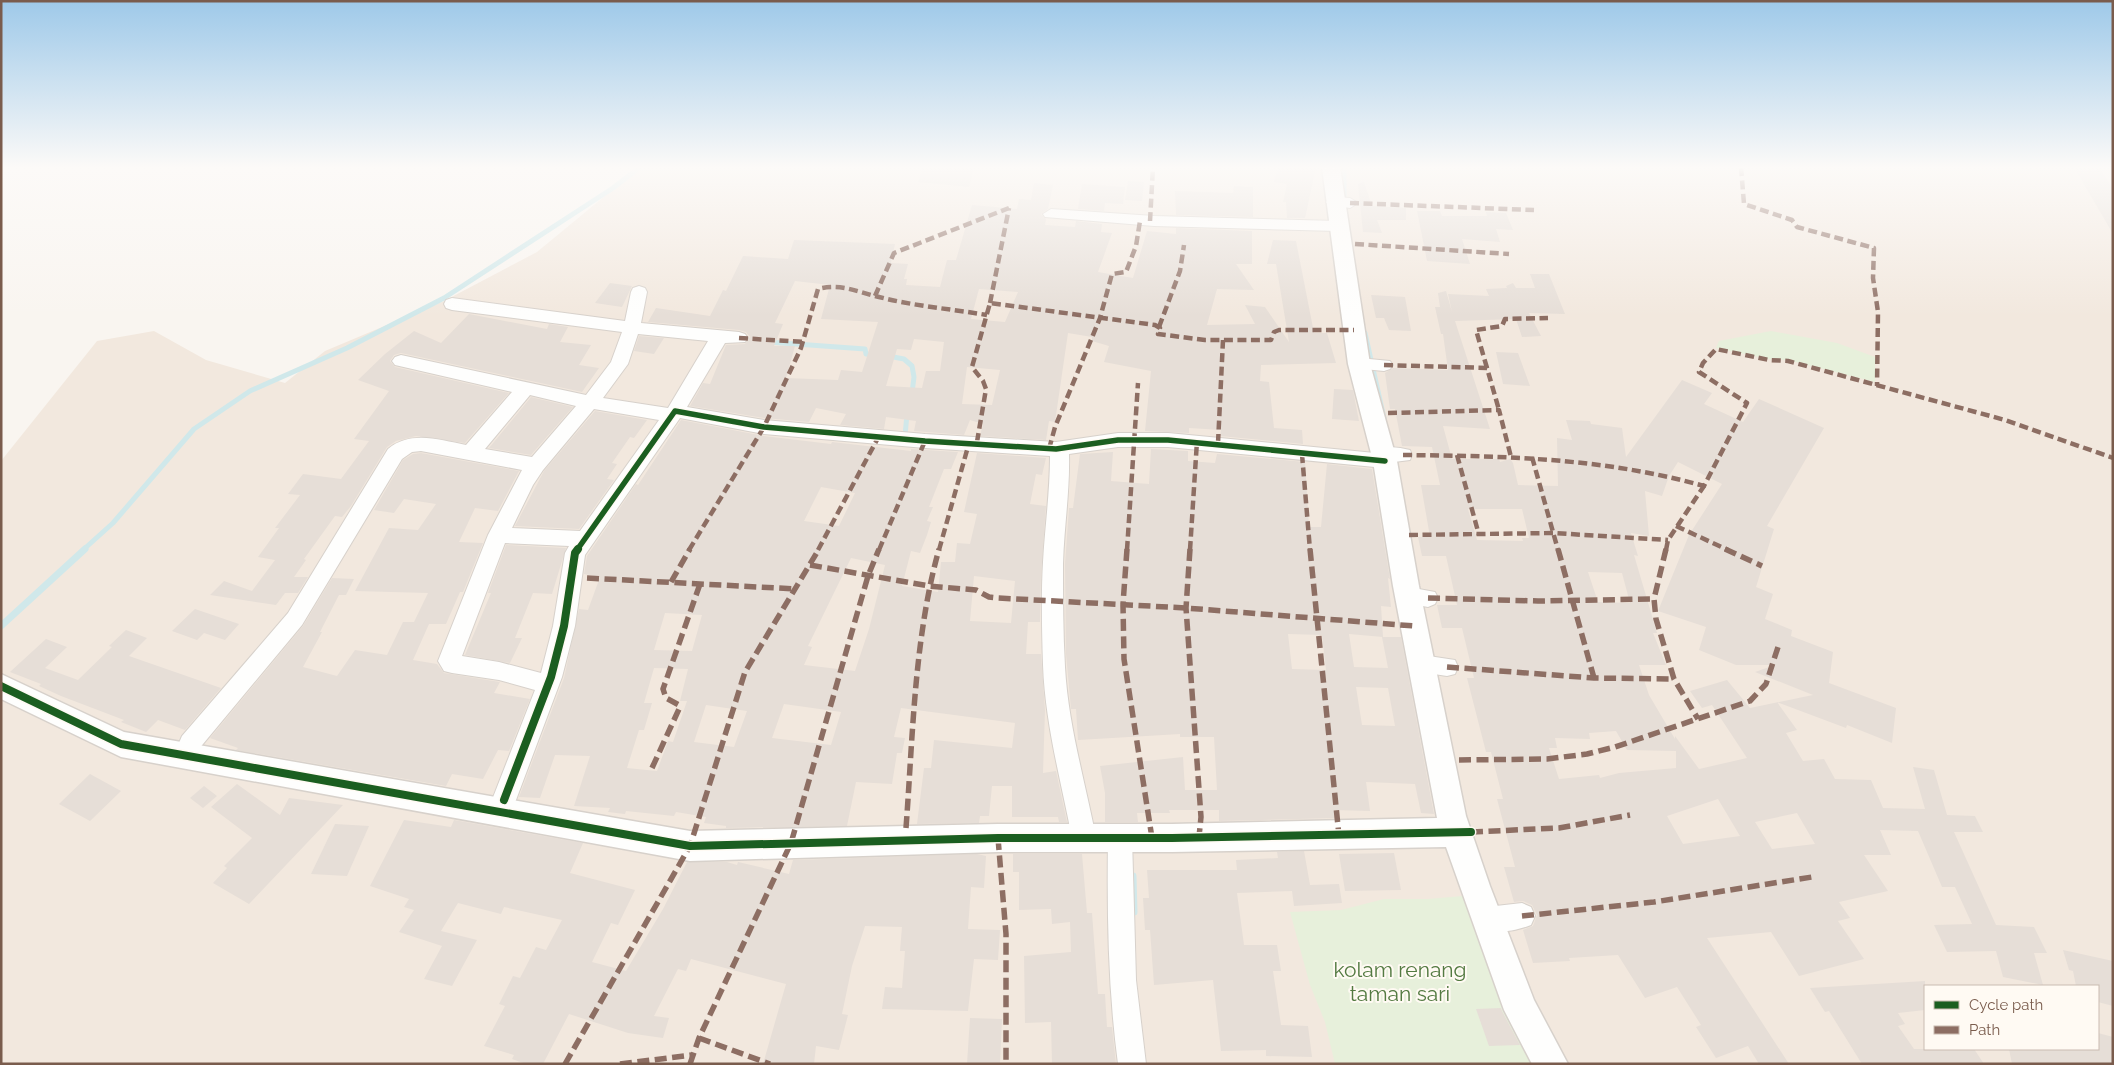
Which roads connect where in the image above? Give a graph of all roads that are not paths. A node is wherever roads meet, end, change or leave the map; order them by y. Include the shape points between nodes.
1 (1089, 217) edge
2 (1342, 217) edge
3 (1344, 224) junction
4 (639, 292) dead end
5 (452, 304) dead end
6 (633, 321) junction
7 (401, 361) dead end
8 (525, 389) junction
9 (590, 402) junction
10 (674, 413) junction
11 (1066, 447) junction
12 (471, 452) junction
13 (1390, 456) junction
14 (536, 465) junction
15 (498, 535) junction
16 (584, 539) junction
17 (536, 681) dead end
18 (1, 686) edge
19 (190, 743) dead end
20 (504, 800) dead end
21 (1463, 832) junction
22 (1084, 838) junction
23 (1128, 838) junction
24 (1522, 916) dead end
25 (1492, 920) junction
26 (1132, 1064) edge
27 (1551, 1064) edge

1 - 3 street via 1164,222
2 - 3 street
3 - 13 street via 1352,301
4 - 6 street
5 - 6 street
6 - 9 street via 616,369
6 - 10 street via 728,338
7 - 8 street
8 - 9 street
8 - 12 street
9 - 10 street
9 - 14 street
10 - 11 street via 764,426 925,441
10 - 16 street
11 - 13 street via 1135,439 1197,441 1302,454
11 - 22 street via 1052,563 1054,667 1060,726
12 - 14 street
12 - 19 street via 408,444 395,454 295,619
13 - 21 street
14 - 15 street
15 - 16 street
15 - 17 street via 449,661
16 - 20 street via 575,553 564,626 551,677
18 - 22 street via 121,744 690,846
21 - 23 street
21 - 25 street
22 - 23 street
23 - 26 street via 1120,946 1124,1017
24 - 25 street
25 - 27 street via 1521,1010

